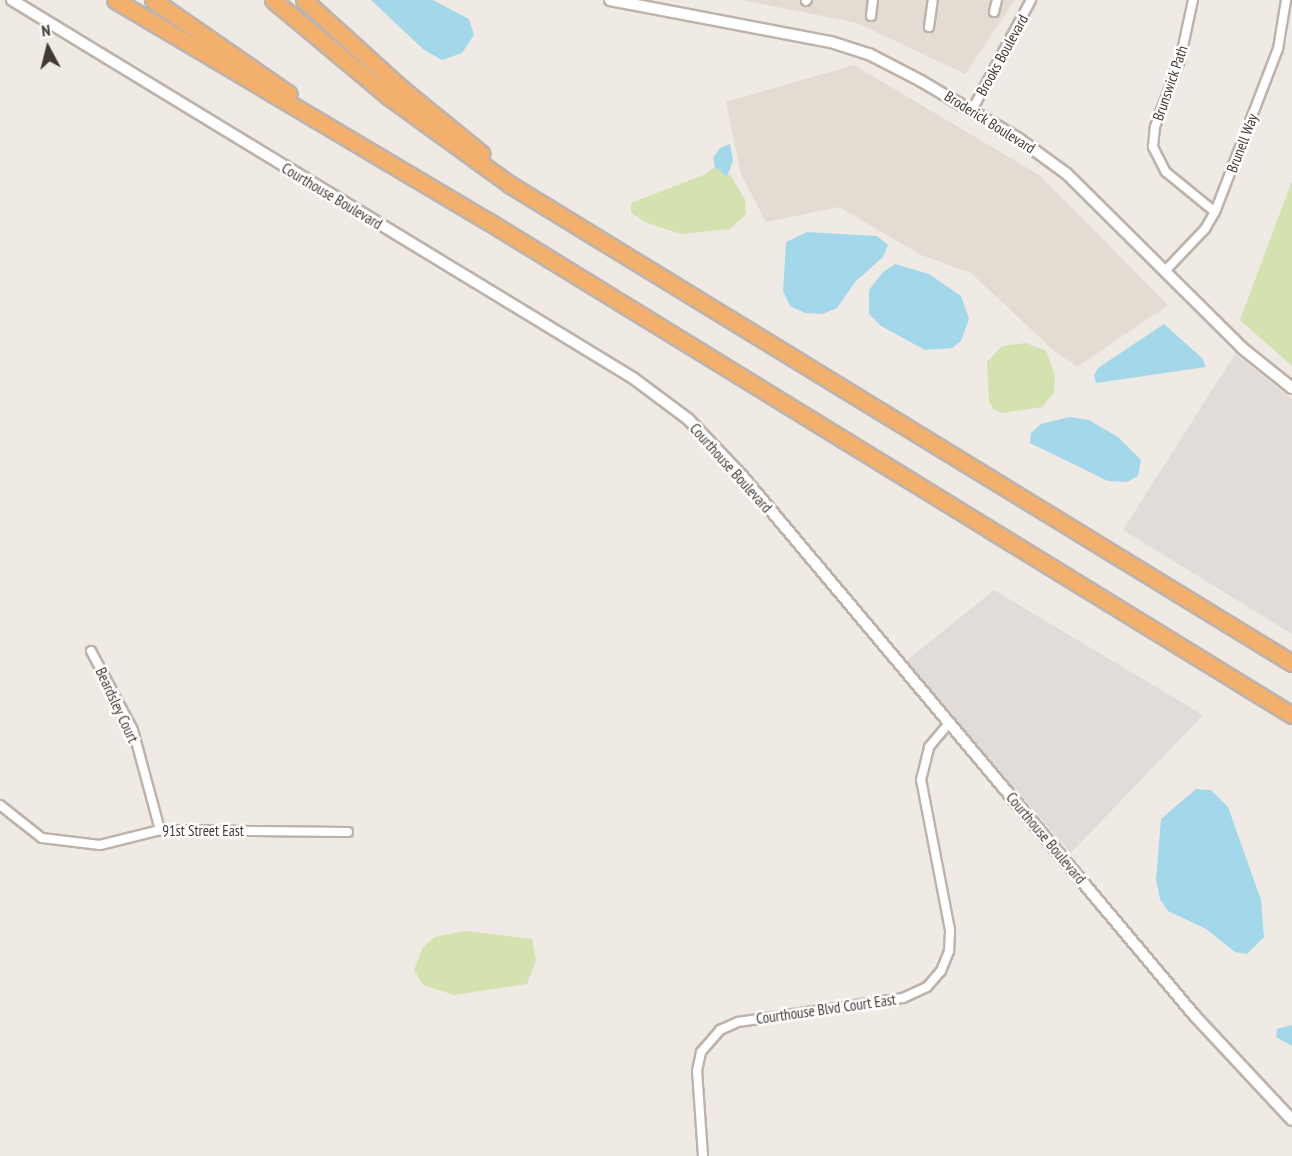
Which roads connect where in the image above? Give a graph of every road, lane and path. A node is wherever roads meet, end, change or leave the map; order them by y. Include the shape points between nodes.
1 (12, 0) edge
2 (115, 0) edge
3 (153, 0) edge
4 (273, 0) edge
5 (304, 0) edge
6 (610, 0) edge
7 (873, 0) edge
8 (933, 0) edge
9 (997, 0) edge
10 (1031, 0) edge
11 (1194, 0) edge
12 (1286, 0) edge
13 (994, 12) dead end
14 (871, 16) dead end
15 (929, 27) dead end
16 (972, 110) junction
17 (414, 177) junction
18 (1215, 212) junction
19 (578, 225) junction
20 (1165, 271) junction
21 (1292, 388) edge
22 (91, 651) dead end
23 (1292, 663) edge
24 (1292, 715) edge
25 (949, 723) junction
26 (0, 805) edge
27 (160, 830) junction
28 (348, 832) dead end
29 (1292, 1120) edge
30 (703, 1156) edge

1 - 25 street, Courthouse Boulevard via 658,395 688,419 743,477
2 - 17 highway
3 - 17 highway
4 - 19 highway via 389,97 471,159
5 - 19 highway via 425,108
6 - 16 street, Broderick Boulevard via 852,48 902,70
7 - 14 street
8 - 15 street
9 - 13 street
10 - 16 street, Brooks Boulevard
11 - 18 street, Brunswick Path via 1180,60 1155,127 1153,147 1166,172
12 - 18 street, Brunell Way via 1278,49
16 - 20 street, Broderick Boulevard via 1067,174
17 - 24 highway
18 - 20 street, Brunell Way via 1205,229
19 - 23 highway
20 - 21 street, Broderick Boulevard via 1242,348
22 - 27 street, Beardsley Court via 133,730
25 - 29 street, Courthouse Boulevard via 1195,1016
25 - 30 street, Courthouse Blvd Court East via 929,747 921,780 950,930 949,951 941,971 927,987 903,998 738,1022 720,1030 701,1052 697,1071
26 - 27 street, 91st Street East via 42,838 100,845
27 - 28 street, 91st Street East

